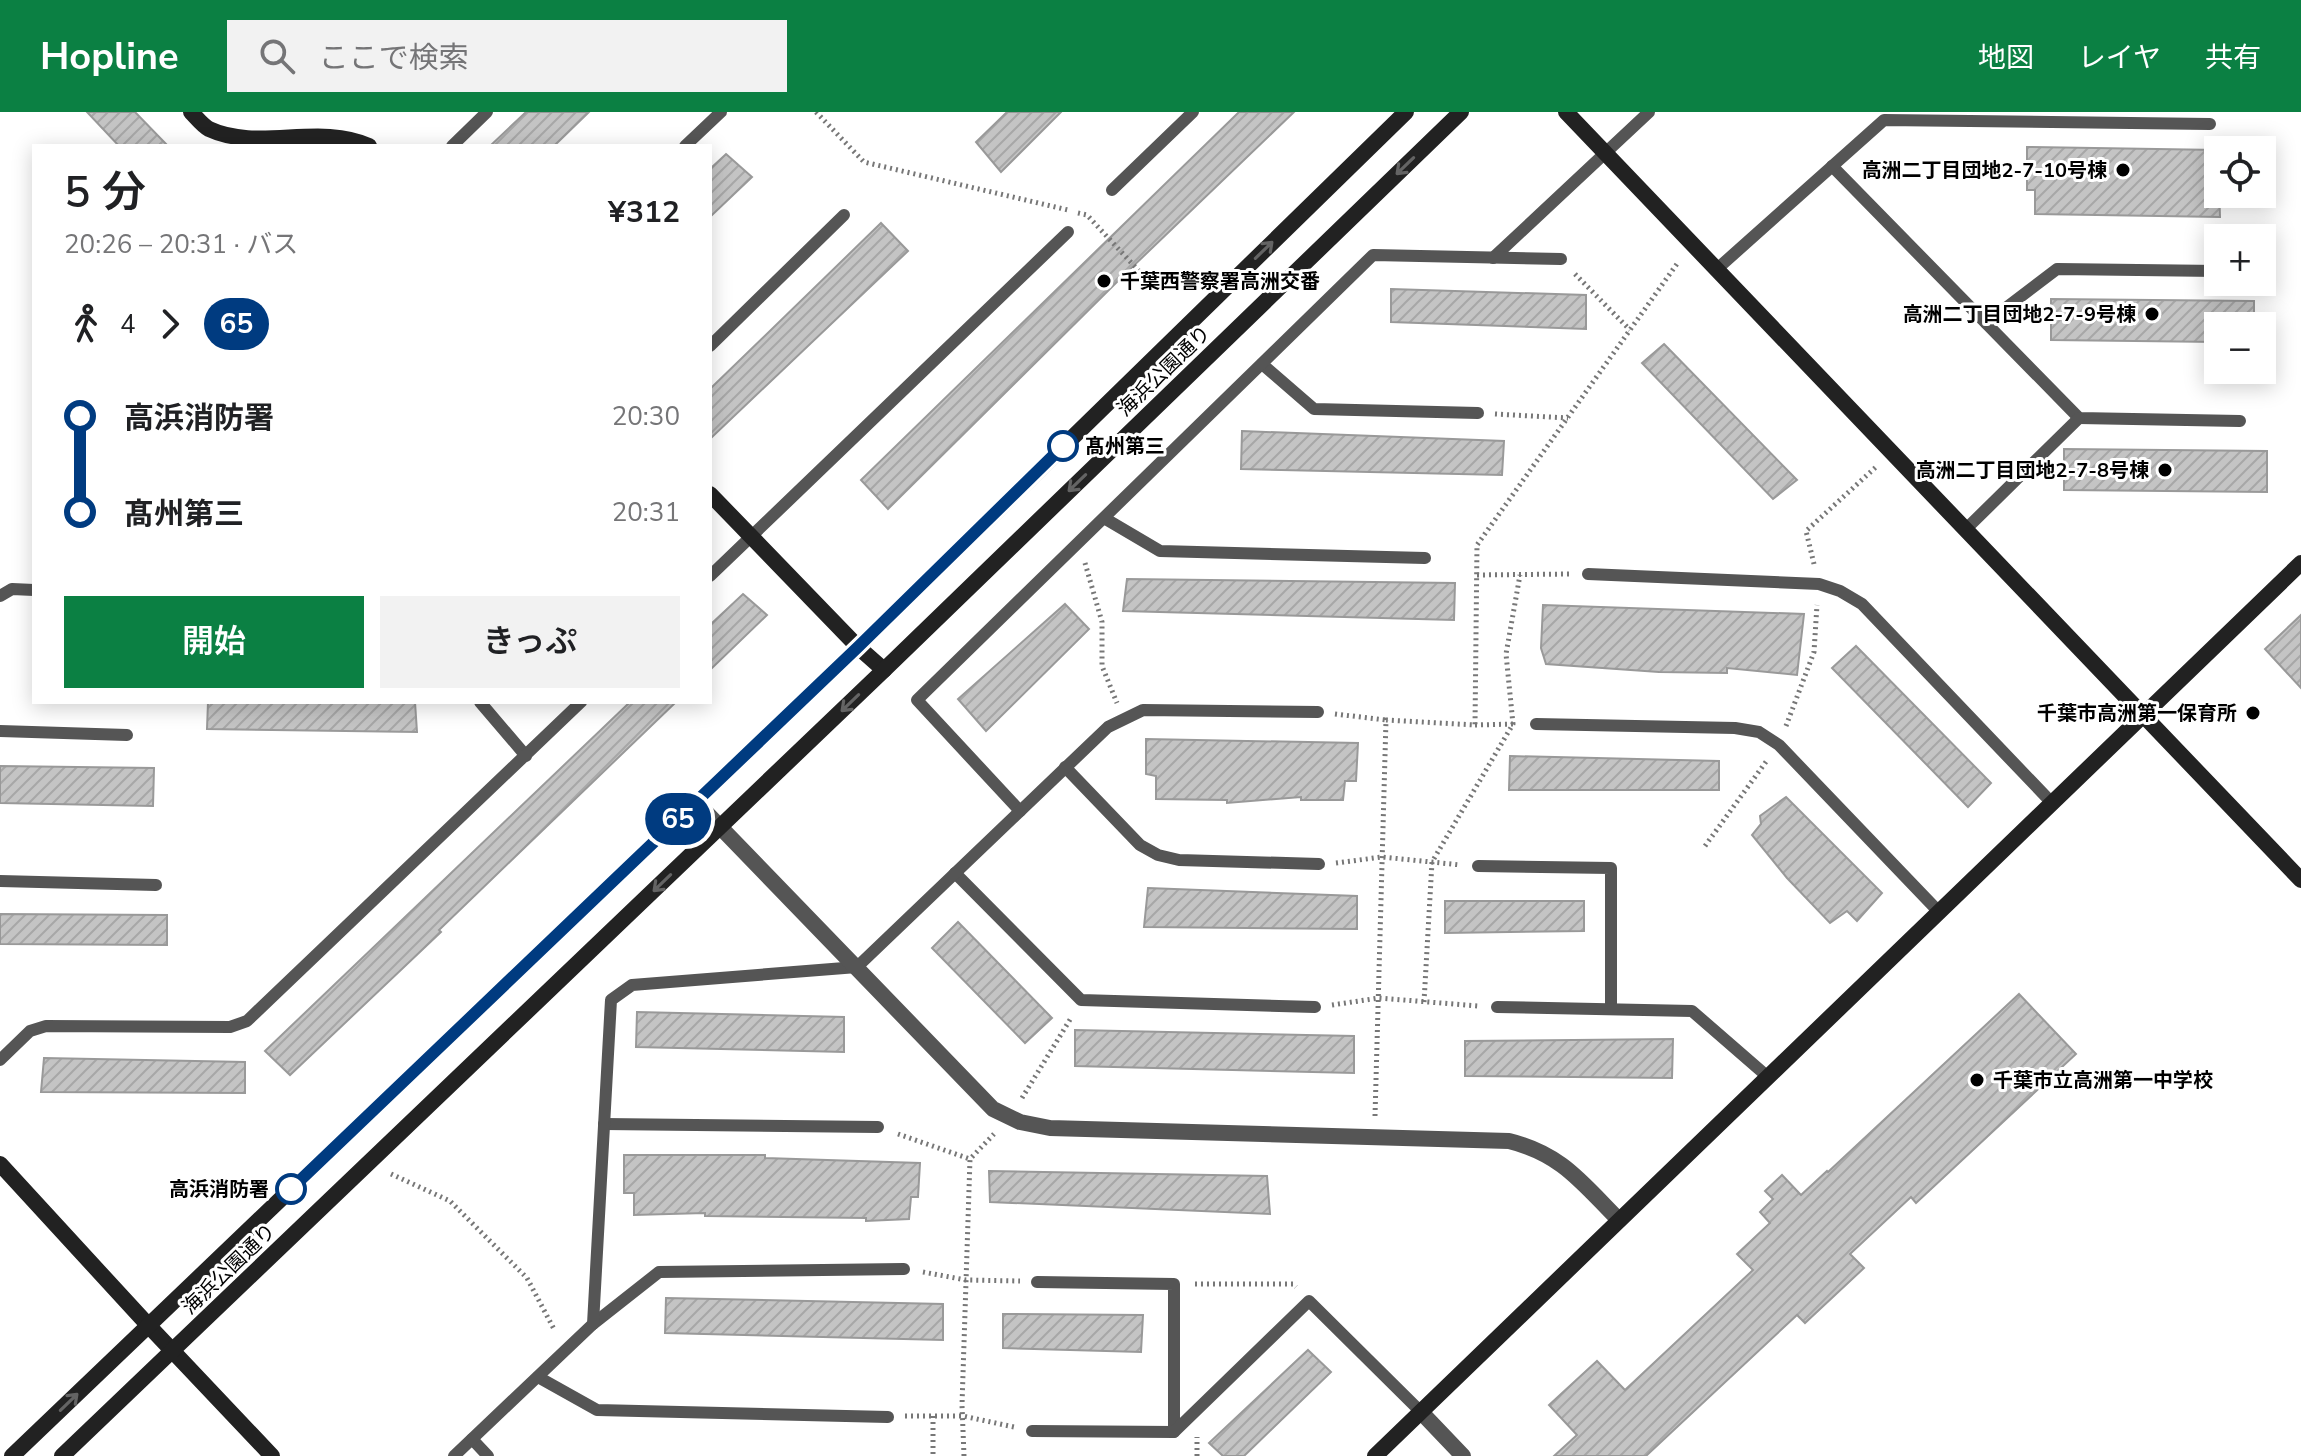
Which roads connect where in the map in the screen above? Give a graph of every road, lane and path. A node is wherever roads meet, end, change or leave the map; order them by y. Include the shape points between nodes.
1 (191, 112) edge
2 (487, 112) edge
3 (721, 112) edge
4 (816, 112) edge
5 (1193, 112) edge
6 (1406, 112) edge
7 (1461, 112) edge
8 (1566, 112) edge
9 (1649, 112) edge
10 (2210, 124) dead end
11 (364, 144) edge
12 (454, 144) edge
13 (687, 144) edge
14 (1604, 151) junction
15 (1832, 166) junction
16 (1112, 190) dead end
17 (844, 215) dead end
18 (1068, 232) dead end
19 (1692, 243) junction
20 (1493, 258) junction
21 (1561, 259) joint
22 (1717, 269) junction
23 (2204, 271) edge
24 (1150, 283) dead end
25 (1986, 323) junction
26 (1630, 330) junction
27 (712, 344) edge
28 (1262, 364) junction
29 (1478, 413) joint
30 (1568, 418) junction
31 (2079, 418) junction
32 (2240, 421) dead end
33 (1891, 453) junction
34 (712, 496) edge
35 (1104, 518) junction
36 (1965, 530) junction
37 (751, 537) junction
38 (1079, 543) junction
39 (1425, 558) dead end
40 (2301, 563) edge
41 (712, 574) edge
42 (1588, 574) joint
43 (1477, 575) junction
44 (1520, 575) junction
45 (1819, 584) junction
46 (32, 590) edge
47 (0, 596) edge
48 (858, 647) junction
49 (884, 670) junction
50 (482, 704) edge
51 (579, 704) edge
52 (1318, 712) joint
53 (2142, 716) junction
54 (1123, 718) junction
55 (1386, 720) junction
56 (1513, 724) junction
57 (1536, 724) joint
58 (1475, 725) junction
59 (0, 731) edge
60 (127, 735) dead end
61 (526, 756) junction
62 (1065, 767) junction
63 (696, 802) junction
64 (2052, 803) junction
65 (1020, 811) junction
66 (721, 826) junction
67 (1382, 857) junction
68 (1432, 862) junction
69 (1319, 864) joint
70 (1478, 866) joint
71 (955, 873) junction
72 (2301, 880) edge
73 (0, 881) edge
74 (156, 885) dead end
75 (1939, 912) junction
76 (857, 967) junction
77 (1379, 998) junction
78 (1081, 1000) junction
79 (1424, 1002) junction
80 (1315, 1007) joint
81 (1497, 1007) joint
82 (1611, 1009) junction
83 (2, 1053) edge
84 (1768, 1077) junction
85 (1010, 1118) junction
86 (604, 1124) junction
87 (878, 1127) joint
88 (1375, 1137) junction
89 (970, 1159) junction
90 (368, 1163) junction
91 (0, 1164) edge
92 (1619, 1220) junction
93 (904, 1269) joint
94 (966, 1280) junction
95 (1037, 1282) joint
96 (1174, 1284) junction
97 (1309, 1301) junction
98 (593, 1324) junction
99 (148, 1325) junction
100 (172, 1351) junction
101 (565, 1351) junction
102 (538, 1377) junction
103 (1421, 1412) junction
104 (933, 1416) junction
105 (963, 1416) junction
106 (888, 1417) joint
107 (1032, 1431) joint
108 (1174, 1432) junction
109 (472, 1439) junction
110 (12, 1456) edge
111 (62, 1456) edge
112 (272, 1456) edge
113 (454, 1456) edge
114 (488, 1456) edge
115 (933, 1456) edge
116 (964, 1456) edge
117 (1375, 1456) edge
118 (1463, 1456) edge

1 - 11 street via 206,128 232,137 345,137
2 - 12 lane
3 - 13 lane
4 - 24 path via 864,162 1087,215
5 - 16 lane
48 -> 6 street, 海浜公園通り
7 -> 49 street, 海浜公園通り
8 - 14 street
9 - 14 lane
10 - 15 lane via 1884,120
14 - 19 street
14 - 20 lane
15 - 22 lane
15 - 25 lane
17 - 27 lane
18 - 37 lane
19 - 22 street
19 - 26 path
20 - 21 lane
20 - 28 lane via 1373,255
21 - 26 path
22 - 33 street
23 - 25 lane via 2057,269
25 - 31 lane
26 - 30 path
28 - 29 lane via 1314,409
28 - 35 lane
29 - 30 path
30 - 43 path via 1477,545
31 - 32 lane
31 - 36 lane
33 - 36 street
33 - 45 path via 1806,531
34 - 37 street
35 - 38 lane
35 - 39 lane via 1160,551
36 - 53 street
37 - 41 lane
37 - 48 street
38 - 54 path via 1102,622 1102,666
38 - 65 lane via 917,700
40 - 53 street
42 - 44 path
42 - 45 lane
43 - 44 path
43 - 58 path
44 - 56 path via 1506,654
45 - 64 lane via 1862,604
46 - 47 lane via 12,589
48 - 49 street
48 - 63 street, 海浜公園通り
49 -> 66 street, 海浜公園通り
50 - 61 lane
51 - 61 lane
52 - 54 lane via 1143,710
52 - 55 path
53 - 64 street
53 - 72 street
54 - 62 lane
55 - 58 path
55 - 67 path
56 - 57 path
56 - 58 path
56 - 68 path
57 - 75 lane via 1759,732 1779,745
59 - 60 lane
61 - 83 lane via 247,1021 230,1027 46,1026 30,1031
62 - 65 lane
62 - 69 lane via 1140,845 1158,855
63 - 66 street
63 - 99 street, 海浜公園通り
64 - 75 street
65 - 71 lane
66 - 76 street
66 -> 90 street, 海浜公園通り
67 - 68 path
67 - 69 path
67 - 77 path
68 - 70 path
68 - 79 path
70 - 82 lane via 1611,868
71 - 76 lane
71 - 78 lane
73 - 74 lane
75 - 84 street
76 - 85 street via 993,1109
76 - 86 lane via 632,985 611,1000
77 - 79 path
77 - 80 path
77 - 88 path
78 - 80 lane
78 - 85 path
79 - 81 path
81 - 82 lane
82 - 84 lane via 1692,1011
84 - 92 street
85 - 88 street via 1050,1128
85 - 89 path
86 - 87 lane
86 - 98 lane
87 - 89 path
88 - 92 street via 1509,1141 1535,1147 1559,1161
89 - 94 path
90 - 100 street, 海浜公園通り
90 - 101 path via 450,1201 527,1278
91 - 99 street
92 - 103 street
93 - 94 path
93 - 98 lane via 659,1272
94 - 95 path
94 - 105 path
95 - 96 lane
96 - 97 path via 1293,1284
96 - 108 lane
97 - 103 lane
97 - 108 lane
98 - 101 lane
99 - 100 street
110 -> 99 street, 海浜公園通り
100 - 111 street, 海浜公園通り
100 - 112 street
101 - 102 lane
102 - 106 lane via 597,1410
102 - 109 lane
103 - 117 street
103 - 118 street
104 - 105 path
104 - 106 path
104 - 115 path
105 - 107 path
105 - 116 path
107 - 108 lane
109 - 113 lane
109 - 114 lane

